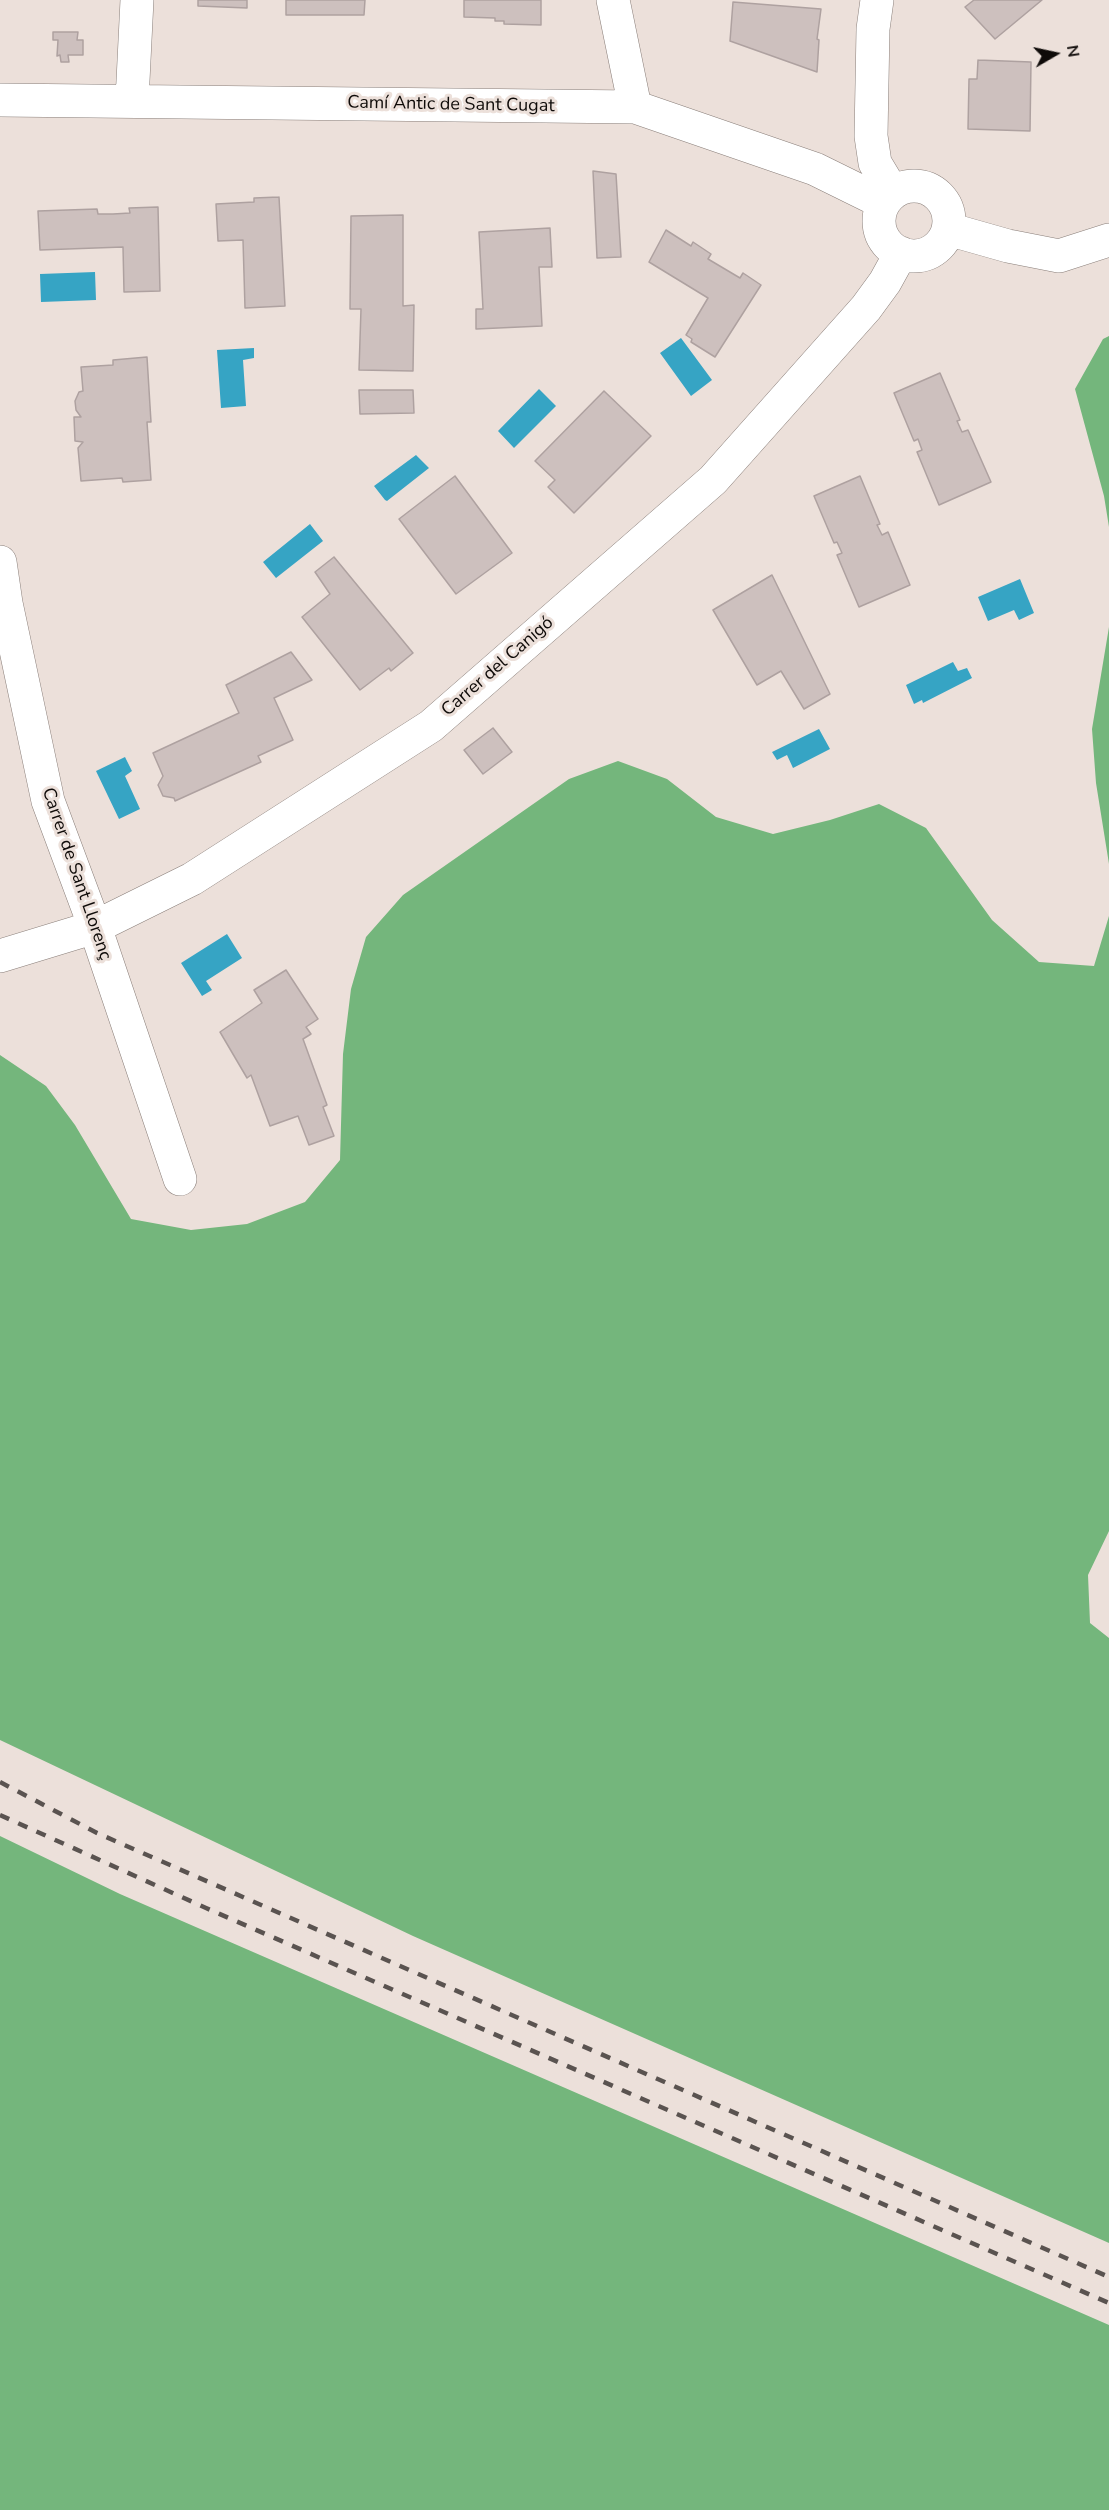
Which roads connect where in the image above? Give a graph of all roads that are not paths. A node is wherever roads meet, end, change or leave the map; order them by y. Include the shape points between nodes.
1 (137, 0) edge
2 (613, 0) edge
3 (877, 0) edge
4 (0, 98) edge
5 (132, 101) junction
6 (635, 107) junction
7 (888, 198) junction
8 (948, 229) junction
9 (1109, 240) edge
10 (901, 253) junction
11 (0, 562) edge
12 (95, 927) junction
13 (0, 956) edge
14 (180, 1179) dead end

1 - 5 street
2 - 6 street
3 - 7 street via 870,136 875,164
4 - 5 street, Camí Antic de Sant Cugat
5 - 6 street, Camí Antic de Sant Cugat
6 - 7 street, Camí Antic de Sant Cugat
7 - 8 street via 905,186 918,185 936,193 947,209
7 - 10 street via 879,222 882,235
8 - 9 street via 1059,256
8 - 10 street via 933,250 914,256
10 - 12 street, Carrer del Canigó via 866,308 713,480 431,726 192,879
11 - 12 street, Carrer de Sant Llorenç via 48,801
12 - 13 street, Carrer del Canigó
12 - 14 street, Carrer de Sant Llorenç

